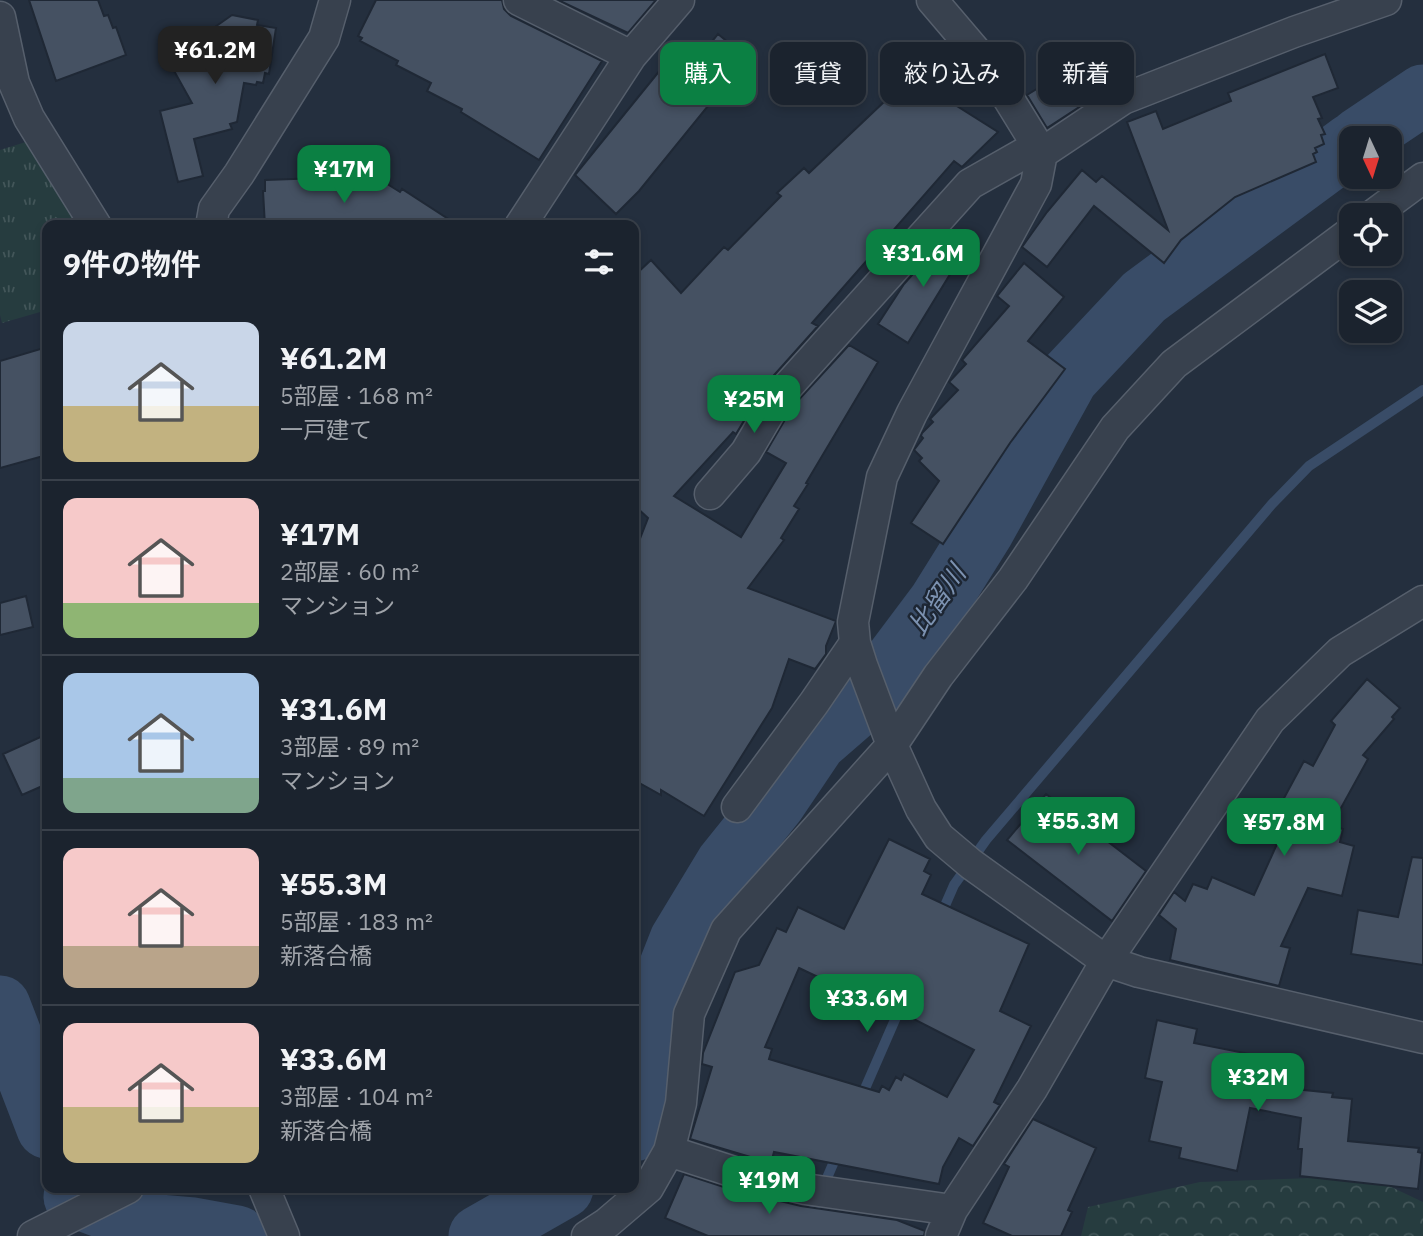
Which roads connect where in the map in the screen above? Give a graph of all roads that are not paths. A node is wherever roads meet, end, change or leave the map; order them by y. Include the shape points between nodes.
1 (335, 0) edge
2 (519, 0) edge
3 (679, 0) edge
4 (932, 0) edge
5 (1387, 0) edge
6 (0, 17) edge
7 (631, 56) junction
8 (1040, 150) junction
9 (1423, 178) edge
10 (1389, 203) edge
11 (92, 220) edge
12 (212, 220) edge
13 (524, 220) edge
14 (1339, 241) edge
15 (710, 494) dead end
16 (1423, 601) edge
17 (858, 654) junction
18 (890, 739) junction
19 (737, 807) dead end
20 (1106, 961) junction
21 (1423, 1038) edge
22 (668, 1151) junction
23 (118, 1193) edge
24 (266, 1193) edge
25 (947, 1223) edge
26 (282, 1231) edge
27 (39, 1233) edge
28 (587, 1236) edge

1 - 12 street via 324,38 214,209
2 - 7 street
3 - 7 street
4 - 8 street via 989,67
5 - 8 street via 1123,99
6 - 11 street via 14,83 29,118
7 - 13 street
8 - 15 street via 970,184 779,396 746,452
8 - 17 street via 1036,184 882,477 853,622
9 - 10 street
14 - 18 street via 1174,364 1115,428 1013,579
16 - 20 street via 1340,652 1270,720
17 - 18 street
17 - 19 street via 814,703
18 - 20 street via 939,837
18 - 22 street via 726,930 689,1014 681,1103
20 - 21 street
20 - 25 street
22 - 25 street via 737,1173
22 - 28 street via 648,1188
23 - 27 street
24 - 26 street

